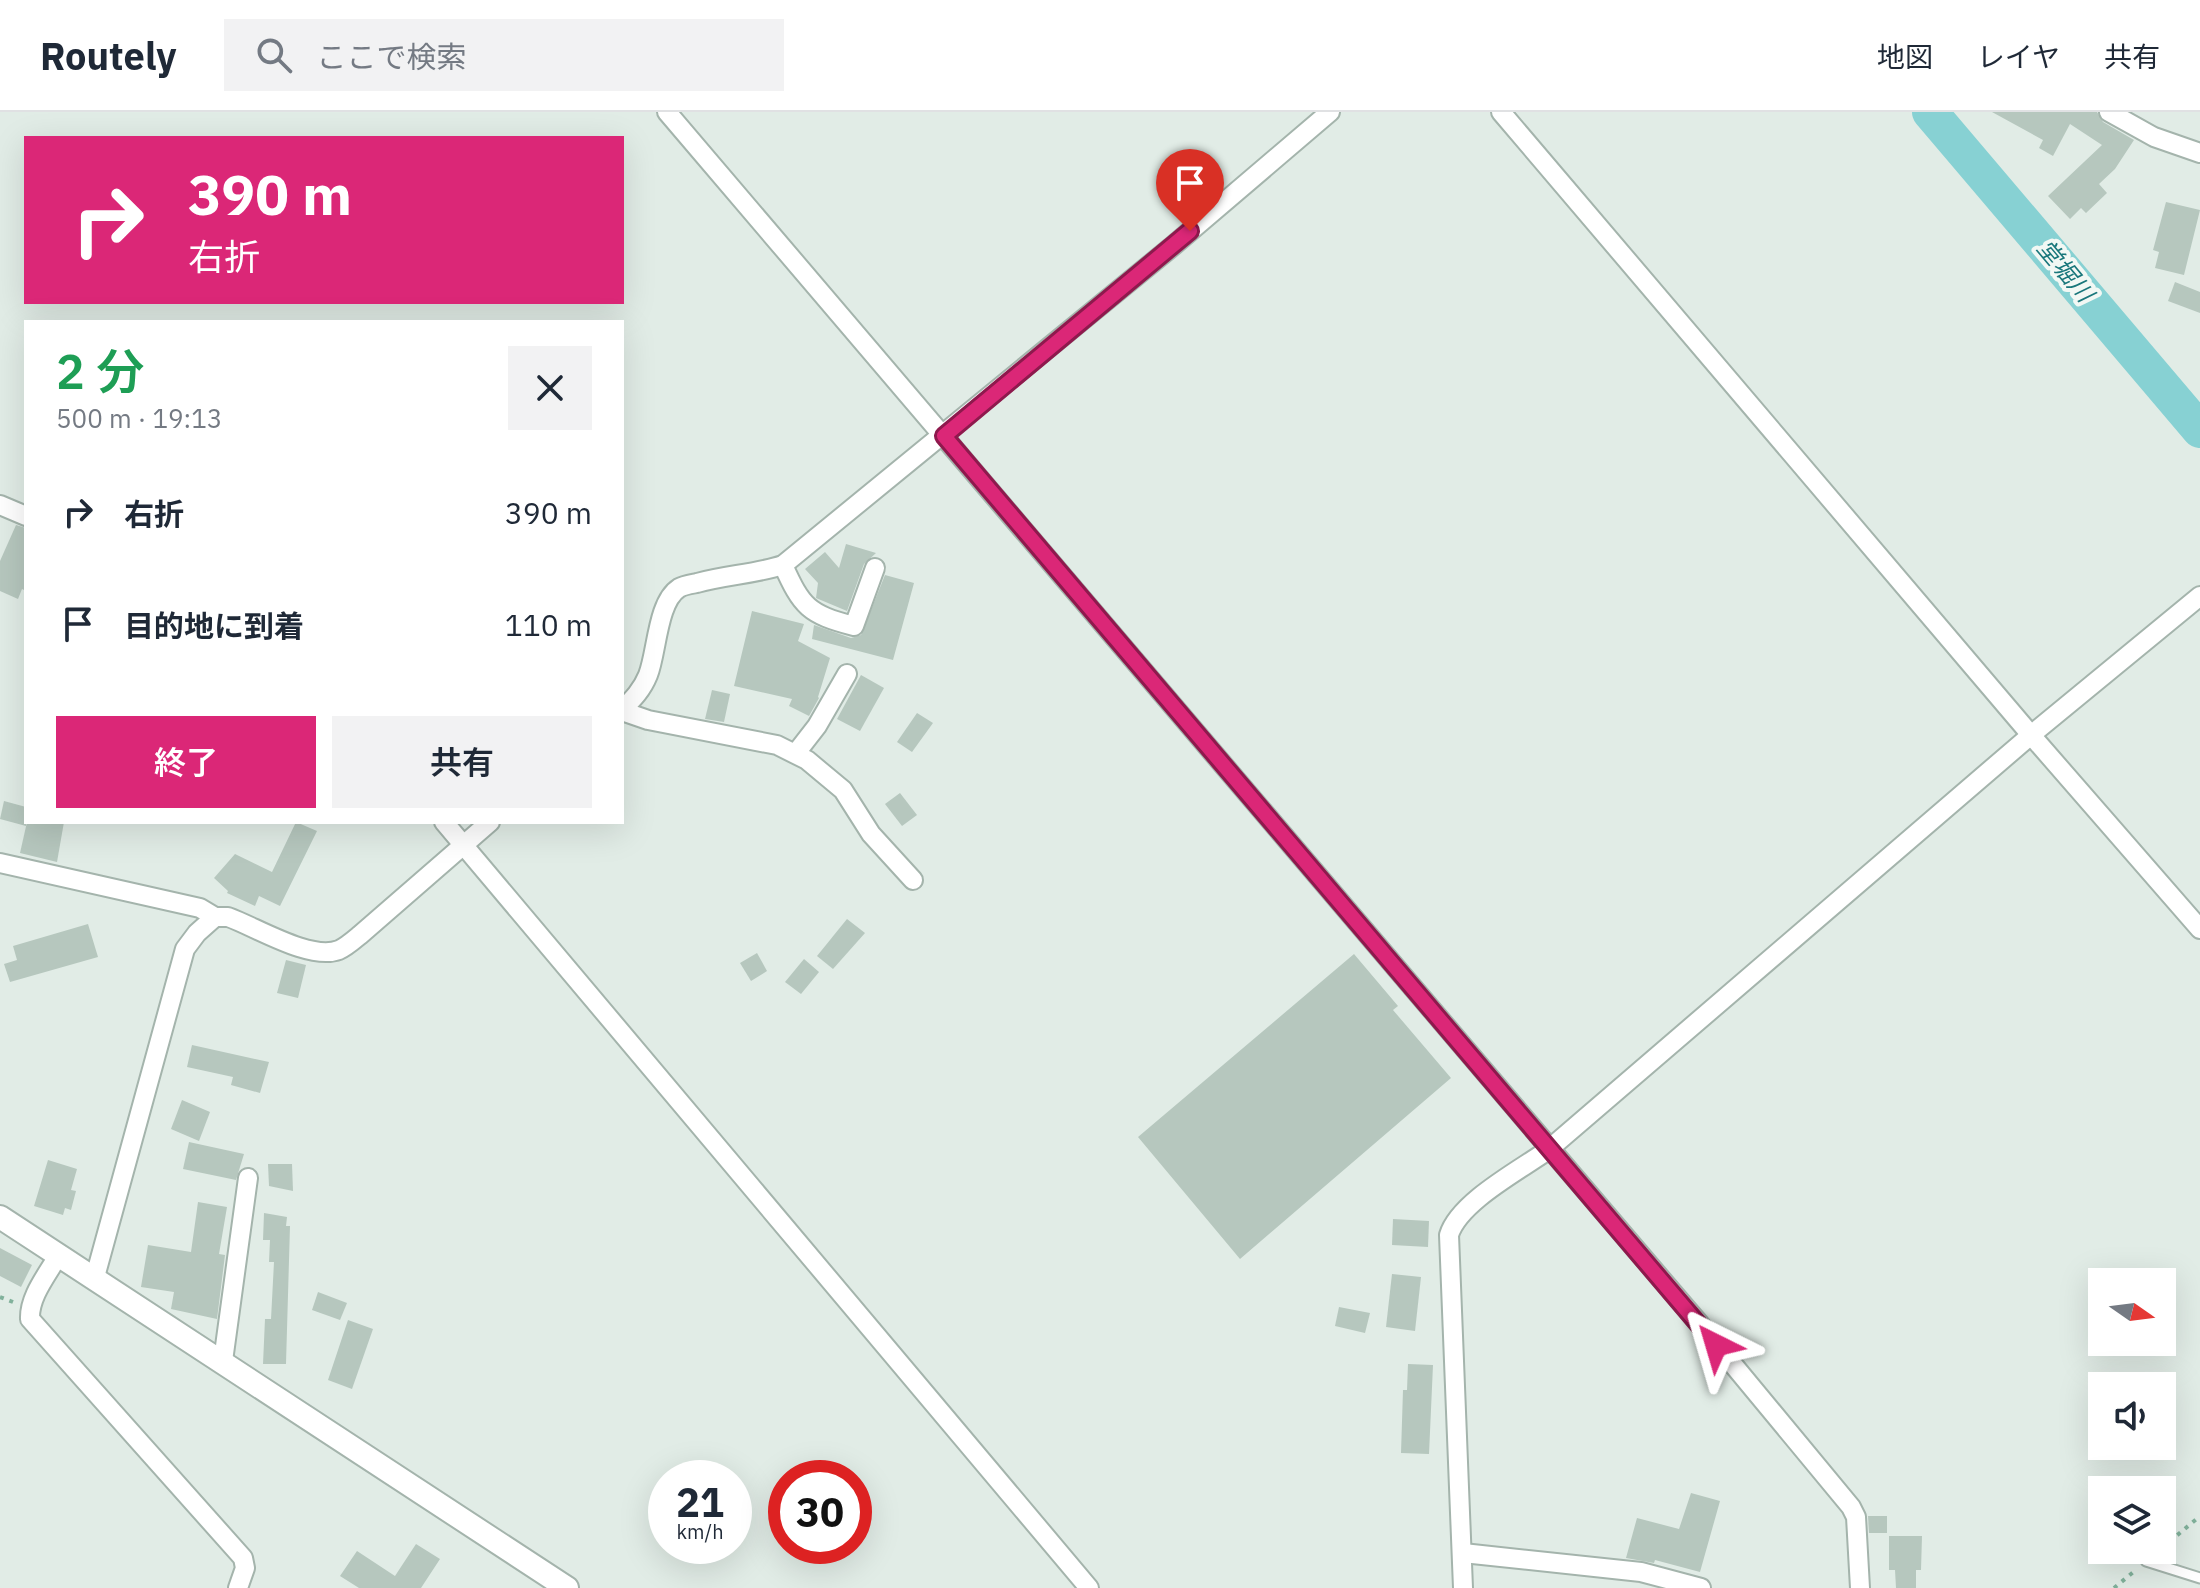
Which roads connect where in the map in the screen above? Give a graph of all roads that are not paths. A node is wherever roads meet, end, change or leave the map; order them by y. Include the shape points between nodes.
1 (667, 112) edge
2 (1330, 112) edge
3 (1501, 112) edge
4 (2109, 112) edge
5 (2200, 153) edge
6 (944, 436) junction
7 (0, 505) edge
8 (24, 515) edge
9 (783, 565) junction
10 (875, 568) dead end
11 (2200, 596) edge
12 (847, 674) dead end
13 (624, 708) edge
14 (624, 711) edge
15 (2031, 735) junction
16 (796, 753) junction
17 (446, 824) edge
18 (488, 824) edge
19 (462, 845) junction
20 (0, 863) edge
21 (913, 880) dead end
22 (215, 917) junction
23 (2200, 929) edge
24 (1548, 1150) junction
25 (248, 1178) dead end
26 (0, 1217) edge
27 (59, 1254) junction
28 (95, 1277) junction
29 (223, 1361) junction
30 (1463, 1553) junction
31 (2156, 1564) edge
32 (2200, 1578) edge
33 (238, 1588) edge
34 (567, 1588) edge
35 (1089, 1588) edge
36 (1463, 1588) edge
37 (1701, 1588) edge
38 (1860, 1588) edge

1 - 6 street
2 - 6 street
3 - 15 street
4 - 5 street via 2154,137
6 - 9 street
6 - 24 street
7 - 8 street
9 - 10 street via 803,604 854,626
9 - 13 street via 679,588 661,621 643,686
11 - 15 street
12 - 16 street
14 - 16 street
15 - 23 street
15 - 24 street
16 - 21 street via 843,790 871,834
17 - 19 street
18 - 19 street
19 - 22 street via 337,950 306,949 228,917
19 - 35 street
20 - 22 street via 200,908
22 - 28 street via 185,949
24 - 30 street via 1464,1209 1449,1235
24 - 38 street via 1851,1507
25 - 29 street
26 - 27 street
27 - 28 street
27 - 33 street via 36,1295 30,1319 243,1558
28 - 29 street
29 - 34 street
30 - 36 street
30 - 37 street via 1641,1572
31 - 32 lane

